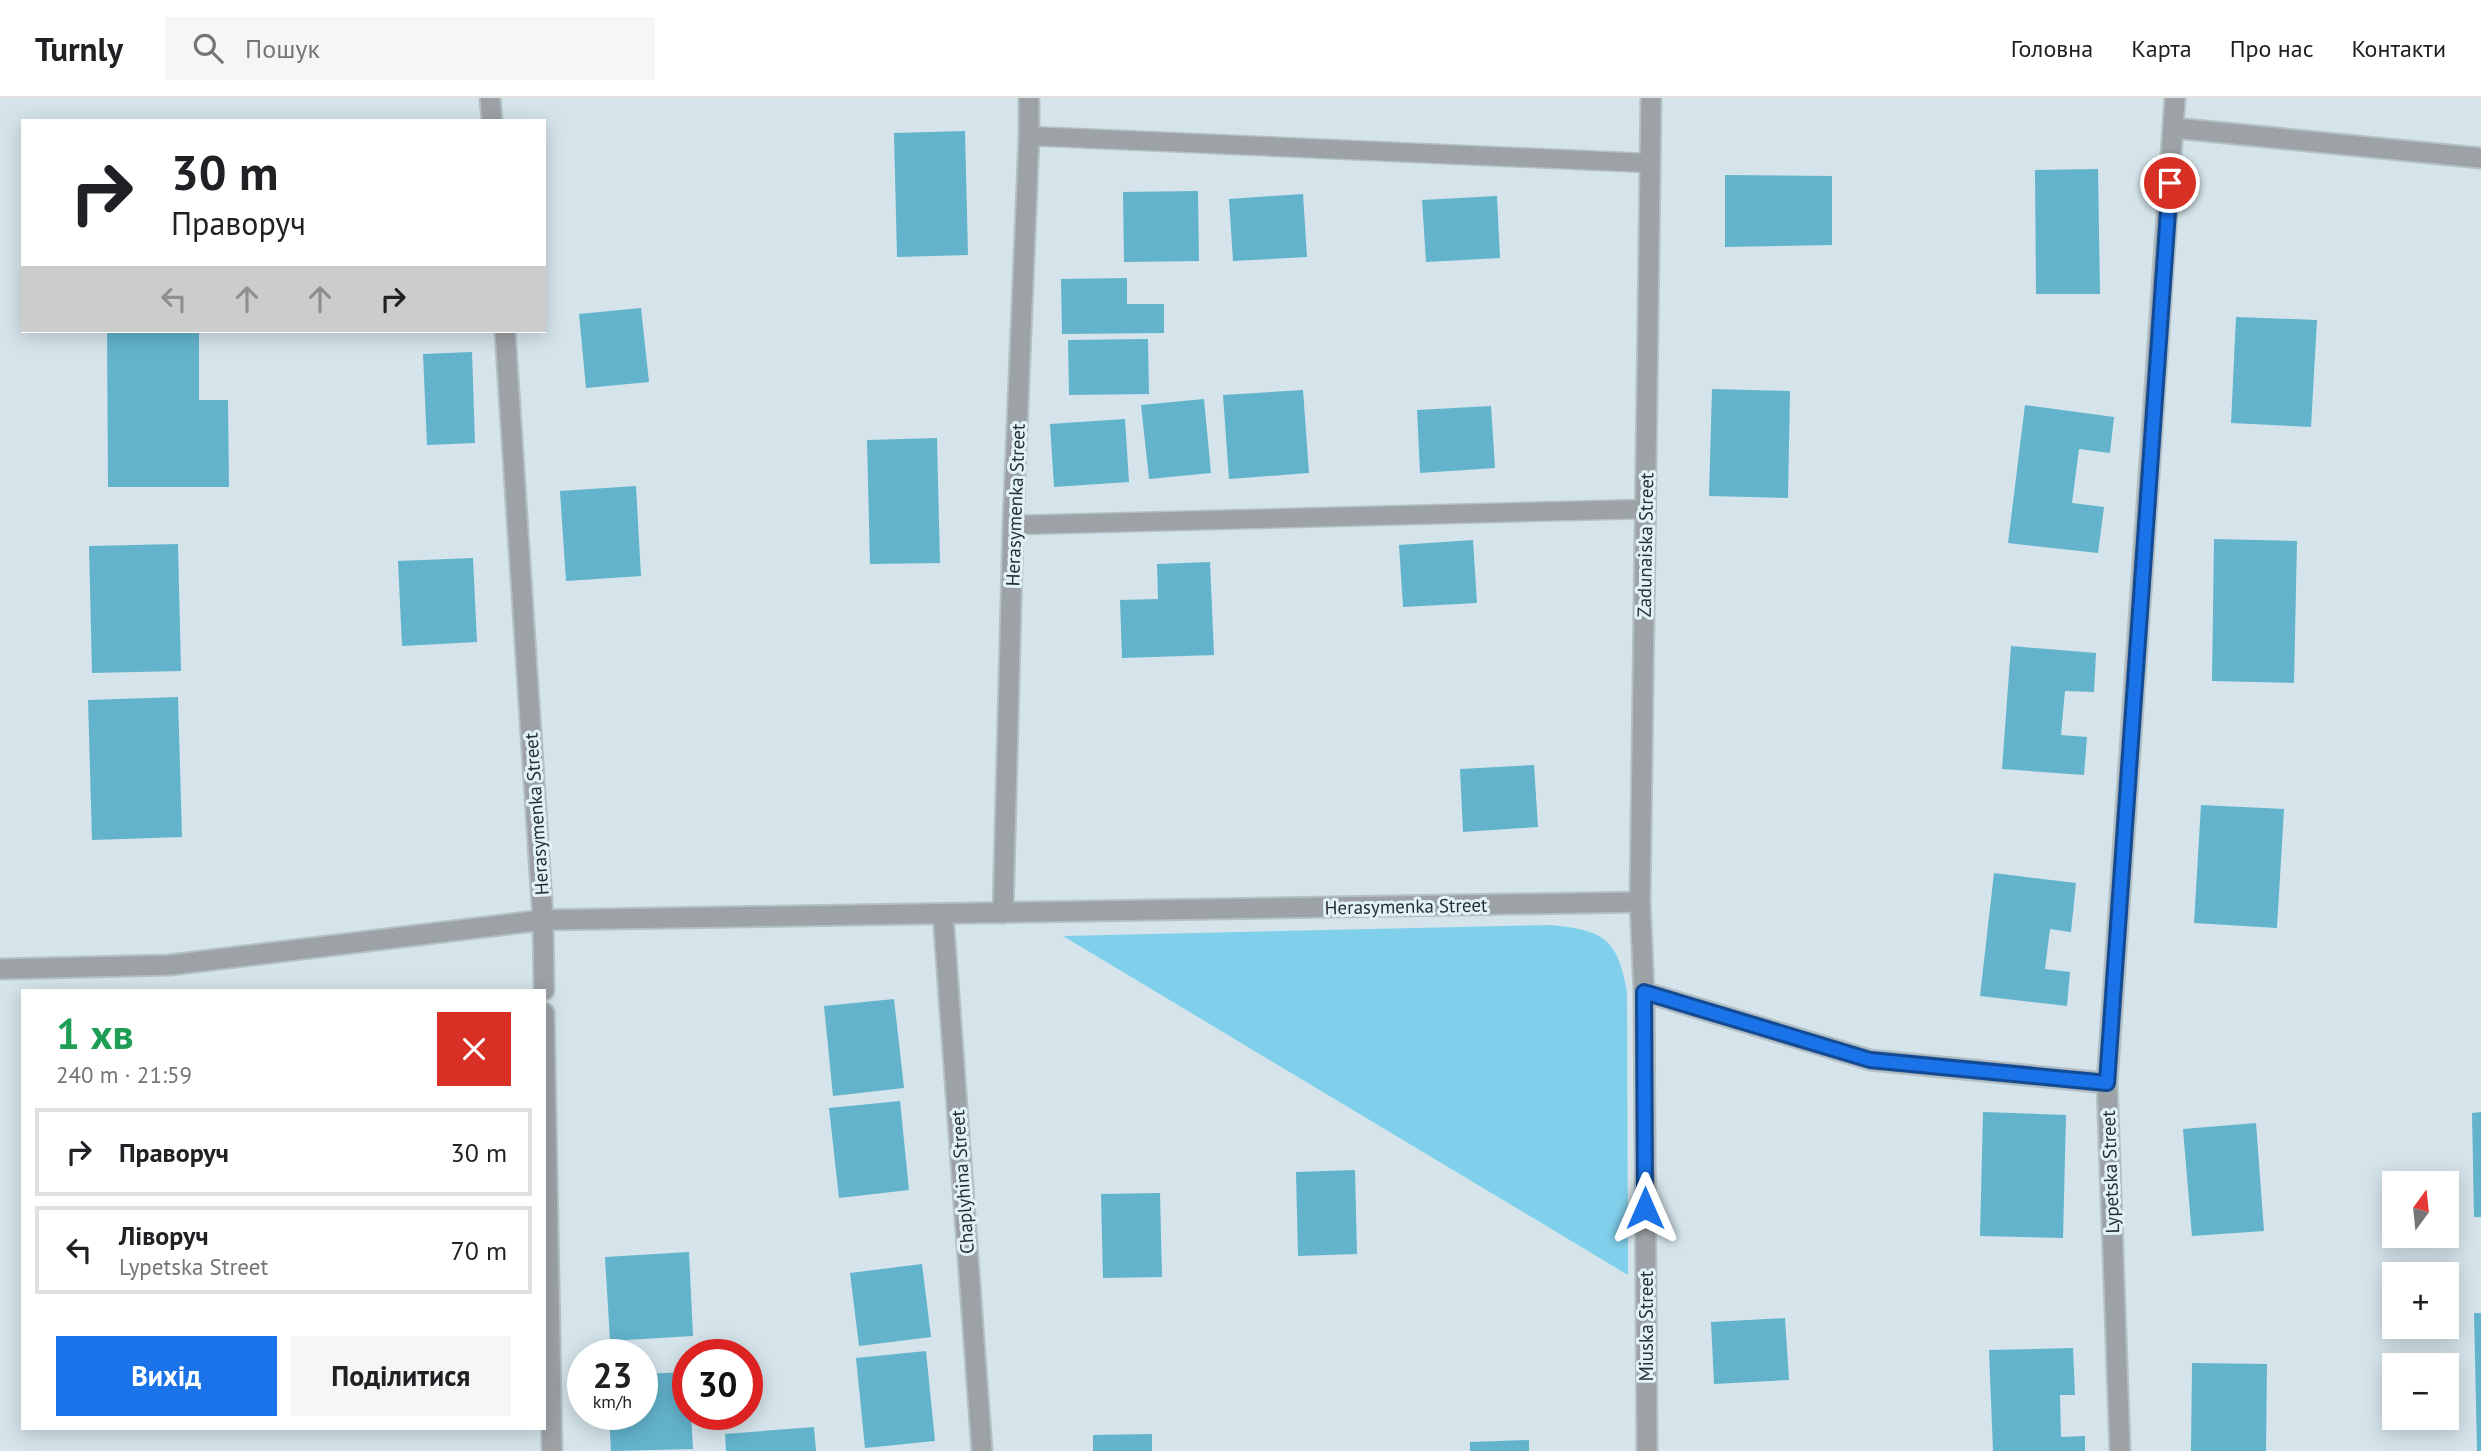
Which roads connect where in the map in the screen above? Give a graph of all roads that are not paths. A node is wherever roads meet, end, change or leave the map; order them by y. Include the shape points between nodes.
1 (490, 98) edge
2 (1029, 98) edge
3 (1650, 98) edge
4 (2175, 98) edge
5 (492, 119) edge
6 (2174, 128) junction
7 (1029, 136) junction
8 (2481, 158) edge
9 (1648, 163) junction
10 (505, 333) edge
11 (1646, 509) junction
12 (1013, 525) junction
13 (1640, 902) junction
14 (1003, 913) junction
15 (943, 914) junction
16 (543, 920) junction
17 (0, 969) edge
18 (544, 989) edge
19 (1644, 992) junction
20 (2107, 1083) junction
21 (546, 1122) edge
22 (552, 1451) edge
23 (982, 1451) edge
24 (1647, 1451) edge
25 (2120, 1451) edge

1 - 5 street
2 - 7 street, Herasymenka Street
3 - 9 street, Zadunaiska Street
4 - 6 street, Lypetska Street
6 - 8 street
6 - 20 street, Lypetska Street
7 - 9 lane
7 - 12 street, Herasymenka Street
9 - 11 street, Zadunaiska Street
10 - 16 street, Herasymenka Street
11 - 12 lane
11 - 13 street, Zadunaiska Street
12 - 14 street, Herasymenka Street
13 - 14 street, Herasymenka Street
13 - 19 street, Zadunaiska Street
14 - 15 street, Herasymenka Street
15 - 16 street, Herasymenka Street
15 - 23 street, Chaplyhina Street
16 - 17 street, Herasymenka Street via 170,965
16 - 18 street, Herasymenka Street
19 - 20 street via 1870,1060
19 - 24 street, Miuska Street
20 - 25 street, Lypetska Street
21 - 22 street

